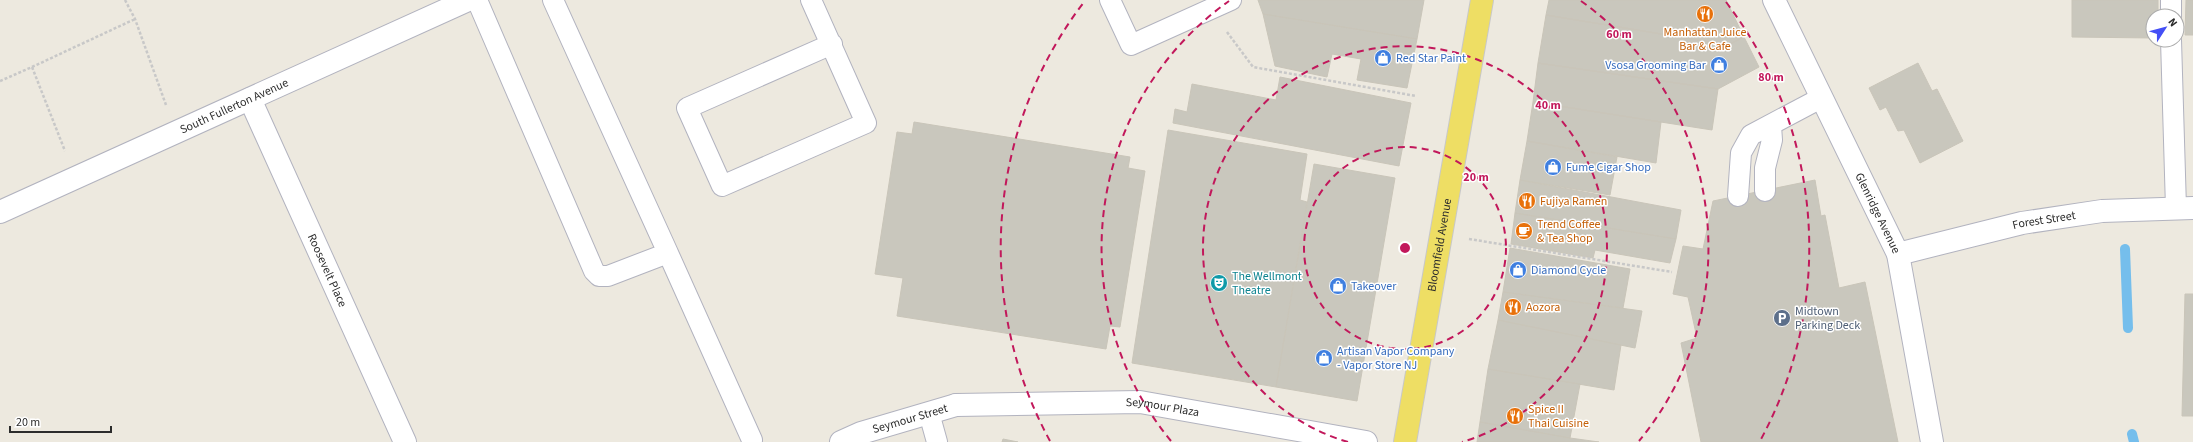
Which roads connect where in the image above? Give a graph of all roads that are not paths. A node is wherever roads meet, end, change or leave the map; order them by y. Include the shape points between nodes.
1 (468, 0) edge
2 (477, 0) edge
3 (553, 0) edge
4 (811, 0) edge
5 (1110, 0) edge
6 (1231, 0) edge
7 (1482, 0) edge
8 (1774, 0) edge
9 (832, 44) junction
10 (2173, 48) edge
11 (1821, 98) junction
12 (250, 100) junction
13 (1771, 126) junction
14 (1765, 191) dead end
15 (1738, 196) dead end
16 (2185, 208) edge
17 (0, 212) edge
18 (668, 253) junction
19 (1898, 254) junction
20 (956, 405) joint
21 (929, 413) junction
22 (752, 440) dead end
23 (405, 442) edge
24 (841, 442) edge
25 (937, 442) edge
26 (1366, 442) edge
27 (1405, 442) edge
28 (1932, 442) edge

1 - 12 street, South Fullerton Avenue
2 - 18 lane via 594,271 599,276 608,276
3 - 18 lane
4 - 9 lane
5 - 6 lane via 1131,45
7 - 27 main road, Bloomfield Avenue
8 - 11 street, Glenridge Avenue
9 - 9 lane via 866,123 722,186 687,108
10 - 16 lane
11 - 13 lane
11 - 19 street, Glenridge Avenue
12 - 17 street, South Fullerton Avenue
12 - 23 street, Roosevelt Place
13 - 14 lane via 1772,140 1765,168
13 - 15 lane via 1751,135 1741,153
16 - 19 street, Forest Street via 2102,211 2022,223
18 - 22 lane
19 - 28 street, Glenridge Avenue
20 - 21 street, Seymour Street
20 - 26 street, Seymour Plaza via 1140,402
21 - 24 street, Seymour Street via 861,433
21 - 25 lane

